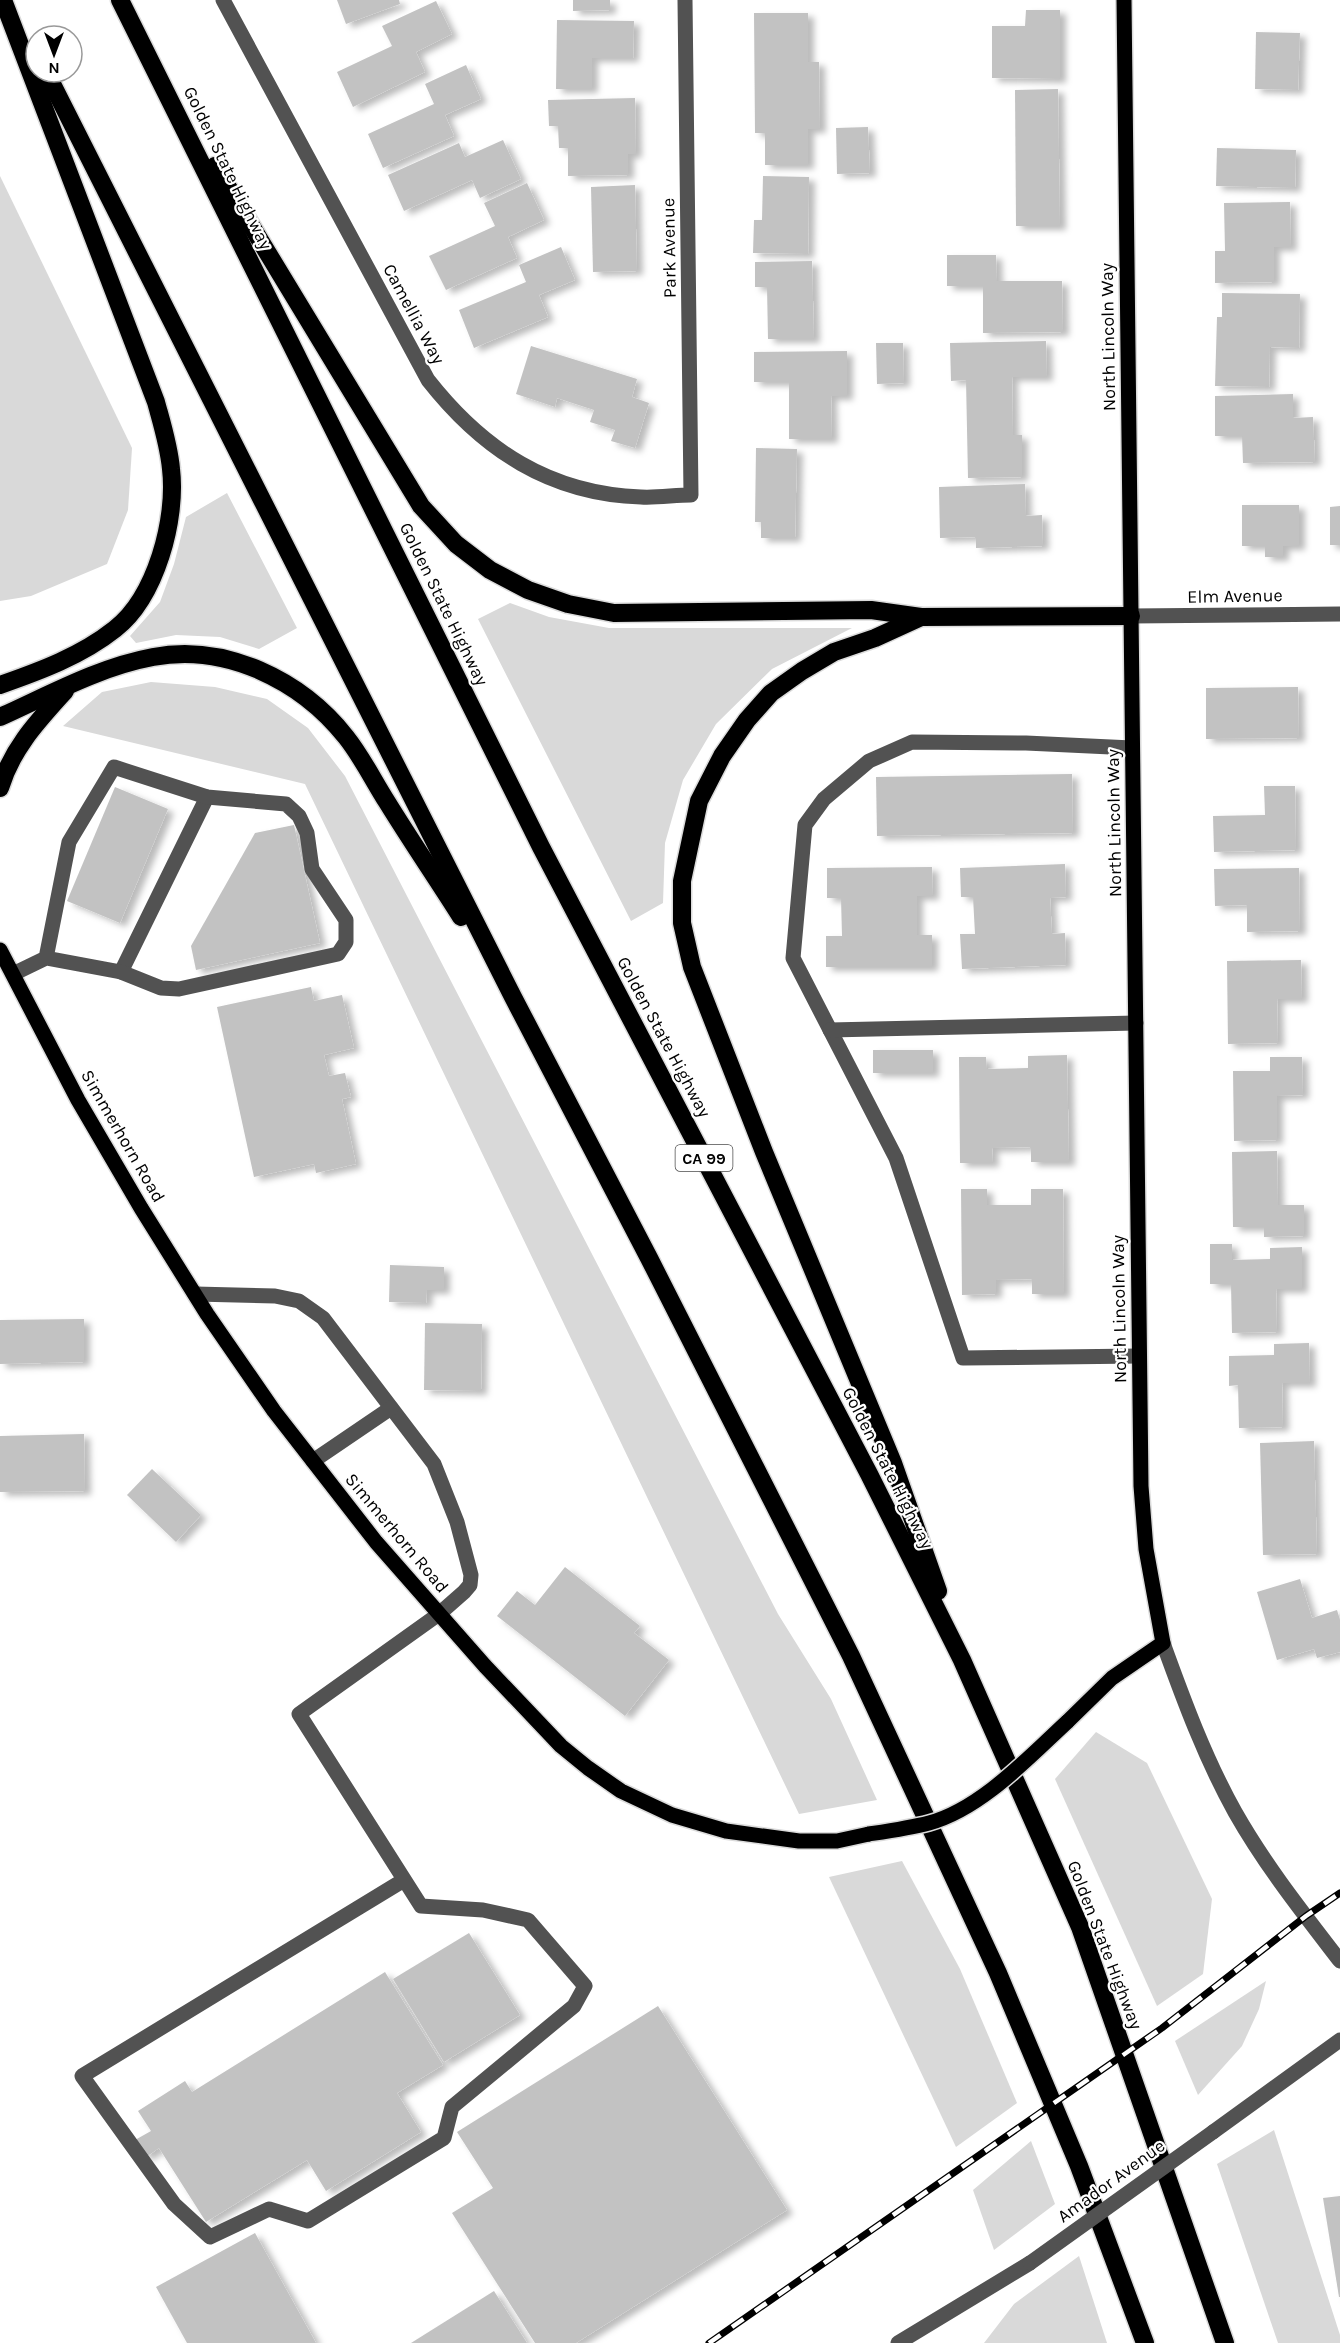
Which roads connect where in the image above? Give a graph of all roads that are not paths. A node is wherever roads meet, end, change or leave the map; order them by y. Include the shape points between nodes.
1 (3, 0) edge
2 (9, 0) edge
3 (120, 0) edge
4 (223, 0) edge
5 (686, 0) edge
6 (1124, 0) edge
7 (24, 29) edge
8 (148, 54) junction
9 (52, 84) edge
10 (691, 495) joint
11 (1340, 614) edge
12 (1131, 616) junction
13 (921, 617) junction
14 (0, 685) edge
15 (70, 686) junction
16 (0, 717) edge
17 (1132, 748) junction
18 (0, 788) edge
19 (207, 797) junction
20 (0, 950) edge
21 (46, 958) junction
22 (121, 972) junction
23 (13, 974) junction
24 (513, 997) junction
25 (1136, 1023) junction
26 (830, 1030) junction
27 (195, 1294) junction
28 (1139, 1356) junction
29 (392, 1408) junction
30 (312, 1461) junction
31 (439, 1614) junction
32 (1163, 1643) junction
33 (962, 1660) junction
34 (405, 1880) junction
35 (1340, 1961) edge
36 (1340, 2040) edge
37 (898, 2343) edge
38 (1145, 2343) edge
39 (1225, 2343) edge

1 - 14 highway via 156,402 172,470 171,510 161,555 141,601 117,628 91,645 52,666
2 - 7 highway
3 - 8 highway, Golden State Highway / CA 99
4 - 10 street, Camellia Way via 428,380 451,410 485,442 551,479 595,492 641,497
5 - 10 street, Park Avenue
6 - 12 main road, North Lincoln Way
8 - 13 highway via 405,482 456,544 490,570 528,590 568,604 614,613 871,610
8 - 33 highway, Golden State Highway / CA 99 via 541,847
9 - 24 highway
11 - 12 street, Elm Avenue
12 - 13 highway
12 - 17 main road, North Lincoln Way
13 - 33 highway via 834,652 771,693 747,720 722,756 699,801 682,881 682,923 692,967 893,1463
15 - 16 highway
15 - 18 highway via 17,748
15 - 24 highway via 110,668 154,656 197,655 235,661 277,677 303,694 345,735
17 - 25 main road, North Lincoln Way
17 - 26 street via 1026,742 912,742 869,760 824,799 805,825 793,958
19 - 21 street via 114,767 69,842
19 - 22 street
19 - 22 street via 286,804 299,816 307,833 312,869 346,920 346,942 338,954 179,989 161,988
20 - 23 main road, Simmerhorn Road
21 - 22 street
21 - 23 street
23 - 27 main road, Simmerhorn Road via 78,1100
24 - 38 highway via 856,1667 998,1973 1079,2166
25 - 26 street
25 - 28 main road, North Lincoln Way
26 - 28 street via 896,1158 963,1358
27 - 29 street via 275,1296 299,1301 323,1318
27 - 30 main road, Simmerhorn Road
28 - 32 main road, North Lincoln Way via 1146,1549
29 - 30 street
29 - 31 street via 434,1464 457,1522 471,1575 470,1585
30 - 31 main road, Simmerhorn Road
31 - 32 main road, Simmerhorn Road, bridge via 561,1746 621,1791 672,1815 726,1831 799,1841 837,1841 931,1823 971,1804 1012,1774 1112,1678
31 - 34 street via 299,1714
32 - 35 street, North Lincoln Way via 1206,1755 1235,1812 1268,1866
33 - 39 highway, Golden State Highway / CA 99 via 1080,1927
34 - 34 street via 422,1906 483,1910 528,1920 585,1986 574,2006 452,2107 444,2138 308,2221 269,2209 210,2237 174,2204 82,2076
36 - 37 street, Amador Avenue, bridge via 1030,2263

